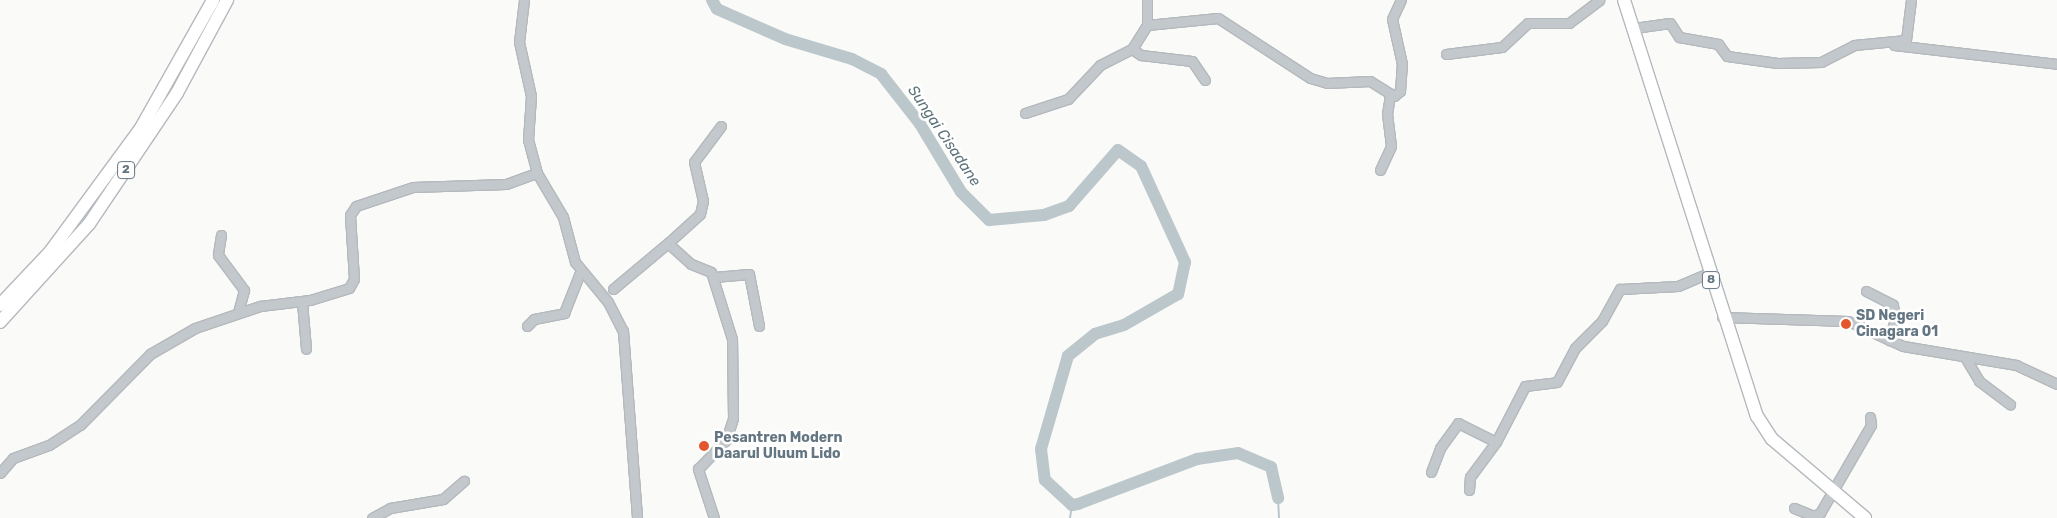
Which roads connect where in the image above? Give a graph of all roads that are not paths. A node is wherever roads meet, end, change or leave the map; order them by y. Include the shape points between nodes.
1 (213, 0) edge
2 (227, 0) edge
3 (524, 0) edge
4 (1147, 0) edge
5 (1401, 0) edge
6 (1599, 0) edge
7 (1624, 0) edge
8 (1911, 0) edge
9 (1146, 25) junction
10 (1634, 28) junction
11 (1886, 45) junction
12 (1132, 49) junction
13 (1446, 54) dead end
14 (2057, 64) edge
15 (1205, 80) dead end
16 (1390, 96) junction
17 (1025, 113) dead end
18 (721, 126) dead end
19 (1380, 170) dead end
20 (537, 173) junction
21 (221, 235) dead end
22 (668, 243) junction
23 (581, 270) junction
24 (1710, 273) junction
25 (714, 277) junction
26 (613, 289) dead end
27 (1866, 291) dead end
28 (302, 302) junction
29 (0, 305) edge
30 (238, 312) junction
31 (1722, 317) junction
32 (0, 322) edge
33 (527, 326) dead end
34 (759, 326) dead end
35 (1889, 340) junction
36 (306, 349) dead end
37 (1966, 360) junction
38 (2057, 384) edge
39 (2010, 404) dead end
40 (1870, 417) dead end
41 (1496, 442) junction
42 (1431, 472) dead end
43 (0, 474) edge
44 (464, 481) dead end
45 (1469, 490) dead end
46 (1833, 490) junction
47 (1794, 508) dead end
48 (372, 518) edge
49 (637, 518) edge
50 (714, 518) edge
51 (1865, 518) edge

1 - 29 highway, 2 via 141,128 62,237
2 - 32 highway, 2 via 178,93 89,224
3 - 20 street via 520,42 532,96 528,140
4 - 9 street
5 - 16 street via 1392,19 1400,51 1401,82 1398,94
6 - 13 street via 1569,23 1528,23 1502,47
7 - 10 highway, 8
8 - 11 street via 1906,40
9 - 12 street
9 - 16 street via 1226,20 1310,78 1327,83 1370,81
10 - 11 street via 1670,23 1679,37 1718,44 1727,56 1778,63 1821,62 1854,45
10 - 24 highway, 8
11 - 14 street
12 - 15 street via 1140,55 1192,61
12 - 17 street via 1100,65 1068,99
16 - 19 street via 1386,114 1391,146
18 - 22 street via 694,162 703,201 700,214
20 - 23 street via 563,217 571,253
20 - 28 street via 512,183 413,186 356,206 350,214 353,285
21 - 30 street via 218,256 244,290
22 - 25 street
22 - 26 street
23 - 33 street via 564,312 534,319
23 - 49 street via 612,306 625,337
24 - 31 highway, 8
24 - 41 street via 1678,286 1620,289 1602,321 1575,348 1558,382 1526,386
25 - 34 street via 749,274
25 - 50 street via 732,339 735,409 726,440 698,469
27 - 35 street via 1893,305 1895,319
28 - 30 street
28 - 36 street
30 - 43 street via 200,326 153,352 80,425 49,444 14,458
31 - 35 street via 1837,319 1858,324
31 - 46 highway, 8 via 1762,426
35 - 37 street
37 - 38 street via 2016,365
37 - 39 street via 1979,382
40 - 46 street via 1871,425
41 - 42 street via 1458,423 1440,448
41 - 45 street via 1473,473
44 - 48 street via 443,499 390,508
46 - 47 street via 1816,516
46 - 51 highway, 8

